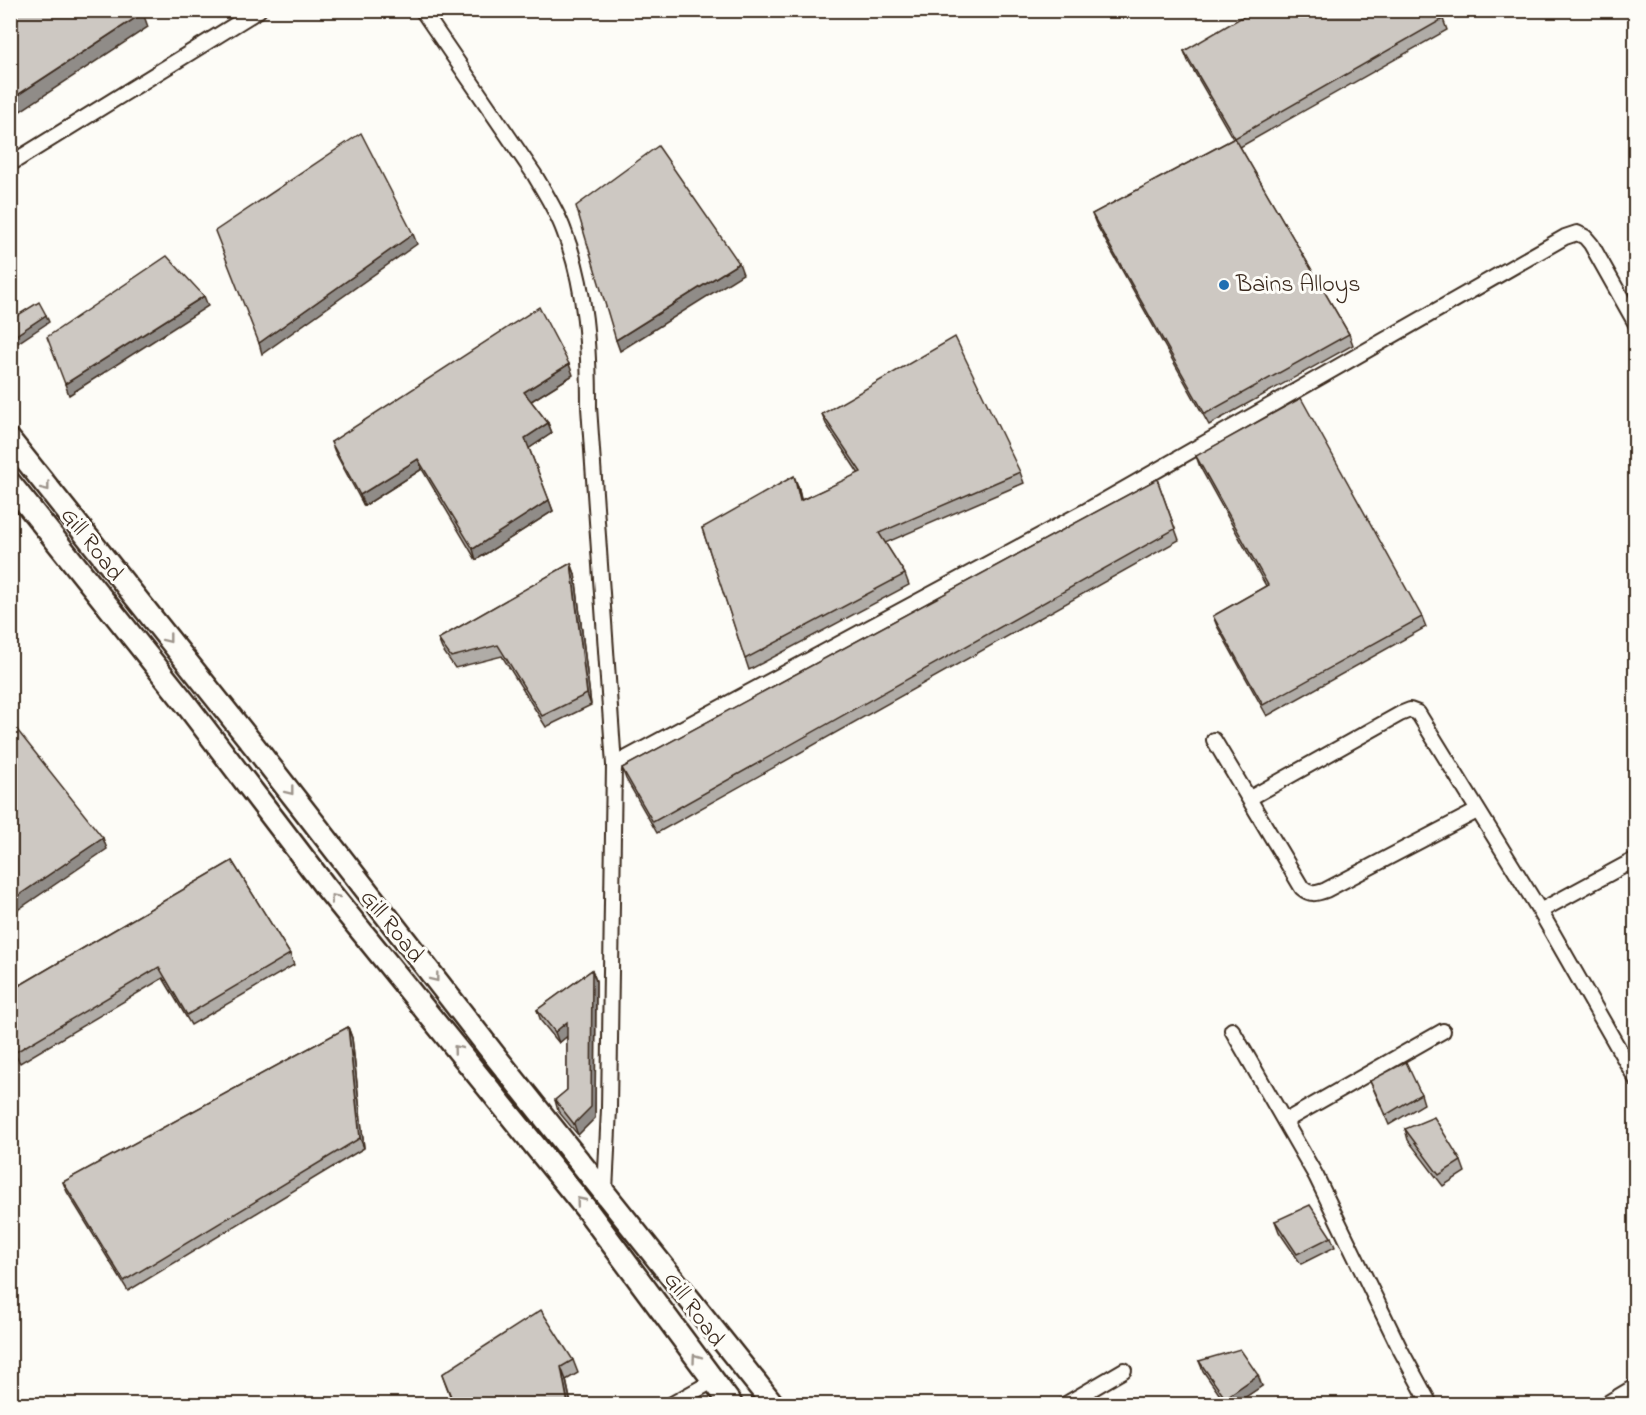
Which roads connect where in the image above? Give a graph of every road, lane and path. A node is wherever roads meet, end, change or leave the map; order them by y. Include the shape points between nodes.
1 (259, 10) edge
2 (422, 10) edge
3 (10, 164) edge
4 (1635, 324) edge
5 (10, 440) edge
6 (10, 483) edge
7 (1214, 740) dead end
8 (614, 765) junction
9 (1250, 798) junction
10 (1477, 811) junction
11 (1635, 859) edge
12 (1540, 912) junction
13 (1232, 1030) dead end
14 (1443, 1030) dead end
15 (1635, 1079) edge
16 (1285, 1121) junction
17 (604, 1191) junction
18 (1124, 1370) dead end
19 (713, 1381) junction
20 (1632, 1388) edge
21 (672, 1404) edge
22 (731, 1404) edge
23 (773, 1404) edge
24 (1066, 1404) edge
25 (1430, 1404) edge
26 (1606, 1404) edge
27 (1635, 1404) edge

1 - 3 street
2 - 8 street via 550,201 565,232 577,273 586,332
4 - 8 street via 1591,244 1577,233 1565,237 1084,512
5 -> 17 main road
19 -> 6 main road, Gill Road via 587,1210 324,885
7 - 9 street
8 - 17 street via 609,1109
9 - 10 street via 1302,888 1316,894
9 - 10 street via 1410,710 1418,713
10 - 12 street
11 - 12 street
12 - 15 street
13 - 16 street
14 - 16 street
16 - 25 street
17 - 23 main road
18 - 24 street
19 - 21 street
19 - 22 main road, Gill Road
20 - 26 street
20 - 27 street

